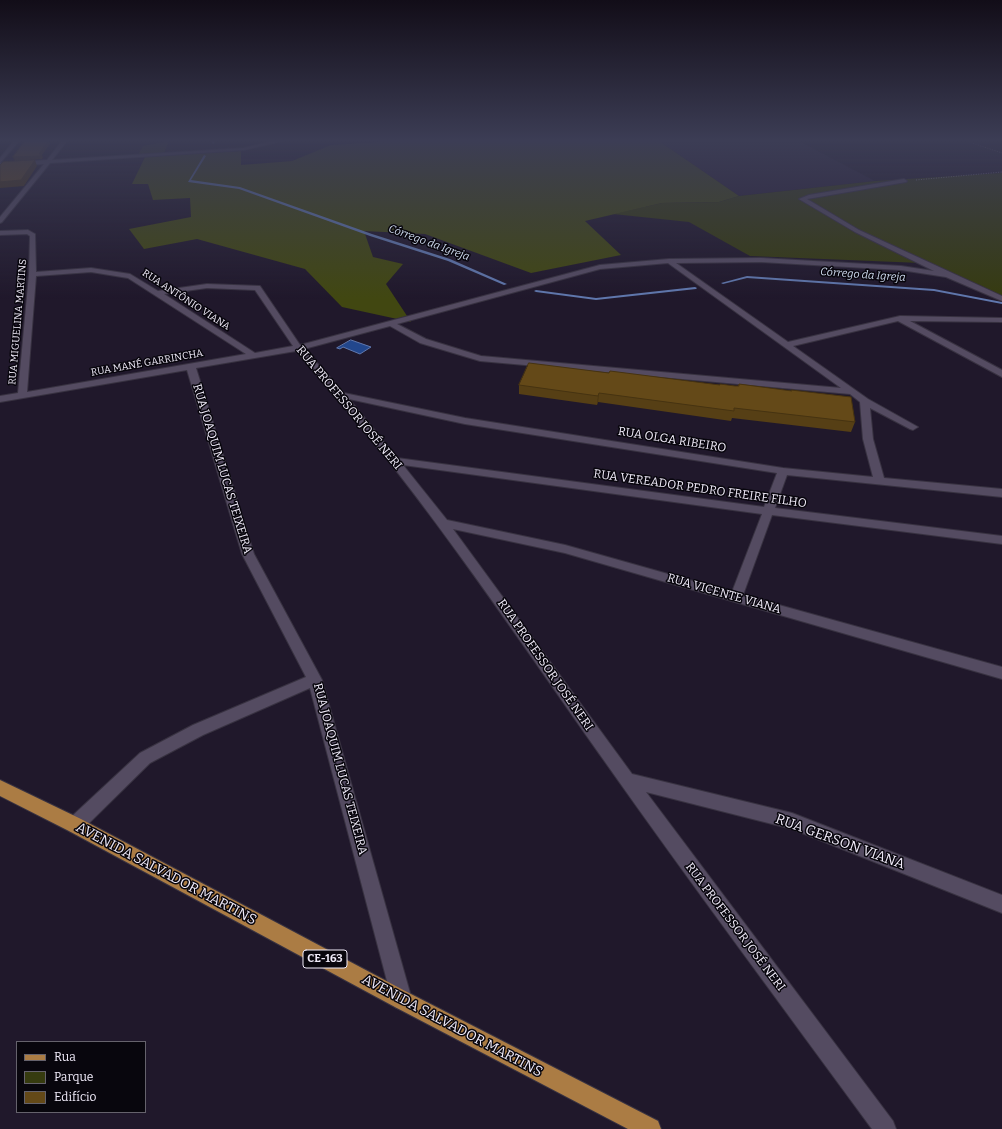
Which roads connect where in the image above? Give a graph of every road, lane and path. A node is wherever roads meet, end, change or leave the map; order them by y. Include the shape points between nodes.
1 (20, 194) edge
2 (829, 194) edge
3 (3, 214) edge
4 (0, 221) edge
5 (0, 233) edge
6 (669, 261) junction
7 (33, 274) junction
8 (948, 275) junction
9 (157, 293) junction
10 (1002, 299) edge
11 (900, 318) junction
12 (1002, 320) edge
13 (392, 324) junction
14 (786, 345) junction
15 (298, 348) junction
16 (253, 355) junction
17 (191, 367) junction
18 (1002, 374) edge
19 (854, 392) junction
20 (341, 395) junction
21 (22, 396) junction
22 (0, 400) edge
23 (865, 401) junction
24 (913, 427) dead end
25 (394, 461) junction
26 (783, 471) junction
27 (879, 480) junction
28 (1002, 493) edge
29 (767, 511) junction
30 (443, 523) junction
31 (1002, 540) edge
32 (736, 598) junction
33 (1002, 673) edge
34 (316, 680) junction
35 (626, 780) junction
36 (0, 788) edge
37 (75, 826) junction
38 (1002, 904) edge
39 (402, 1000) junction
40 (650, 1129) edge
41 (885, 1129) edge

1 - 3 street
2 - 8 street via 802,199 857,231
3 - 4 street
5 - 7 street, RUA MIGUELINA MARTINS via 28,232 33,235
6 - 8 street, RUA MANÉ GARRINCHA via 761,260 901,268
6 - 13 street, RUA MANÉ GARRINCHA via 600,267
6 - 14 street
7 - 9 street, RUA ANTÔNIO VIANA via 91,270 130,276
7 - 21 street, RUA MIGUELINA MARTINS
8 - 10 street
9 - 15 street, RUA PROFESSOR JOSÉ NERI via 207,286 257,288
9 - 16 street, RUA ANTÔNIO VIANA
11 - 12 street
11 - 14 street
11 - 18 street
13 - 15 street, RUA MANÉ GARRINCHA
13 - 19 street via 423,340 480,358
14 - 19 street
15 - 16 street, RUA MANÉ GARRINCHA
15 - 20 street, RUA PROFESSOR JOSÉ NERI
16 - 17 street, RUA MANÉ GARRINCHA
17 - 21 street, RUA MANÉ GARRINCHA
17 - 34 street, RUA JOAQUIM LUCAS TEIXEIRA via 248,554
19 - 23 street
20 - 25 street, RUA PROFESSOR JOSÉ NERI
20 - 26 street, RUA OLGA RIBEIRO via 465,421
21 - 22 street, RUA MANÉ GARRINCHA
23 - 24 street
23 - 27 street via 868,439
25 - 29 street, RUA VEREADOR PEDRO FREIRE FILHO
25 - 30 street, RUA PROFESSOR JOSÉ NERI
26 - 27 street, RUA OLGA RIBEIRO
26 - 29 street
27 - 28 street, RUA OLGA RIBEIRO
29 - 31 street, RUA VEREADOR PEDRO FREIRE FILHO
29 - 32 street
30 - 32 street, RUA VICENTE VIANA via 565,549
30 - 35 street, RUA PROFESSOR JOSÉ NERI
32 - 33 street, RUA VICENTE VIANA
34 - 37 street via 198,730 145,758
34 - 39 street, RUA JOAQUIM LUCAS TEIXEIRA
35 - 38 street, RUA GERSON VIANA via 792,821
35 - 41 street, RUA PROFESSOR JOSÉ NERI
36 - 37 main road, AVENIDA SALVADOR MARTINS / CE-163
37 - 39 main road, AVENIDA SALVADOR MARTINS / CE-163
39 - 40 main road, AVENIDA SALVADOR MARTINS / CE-163

